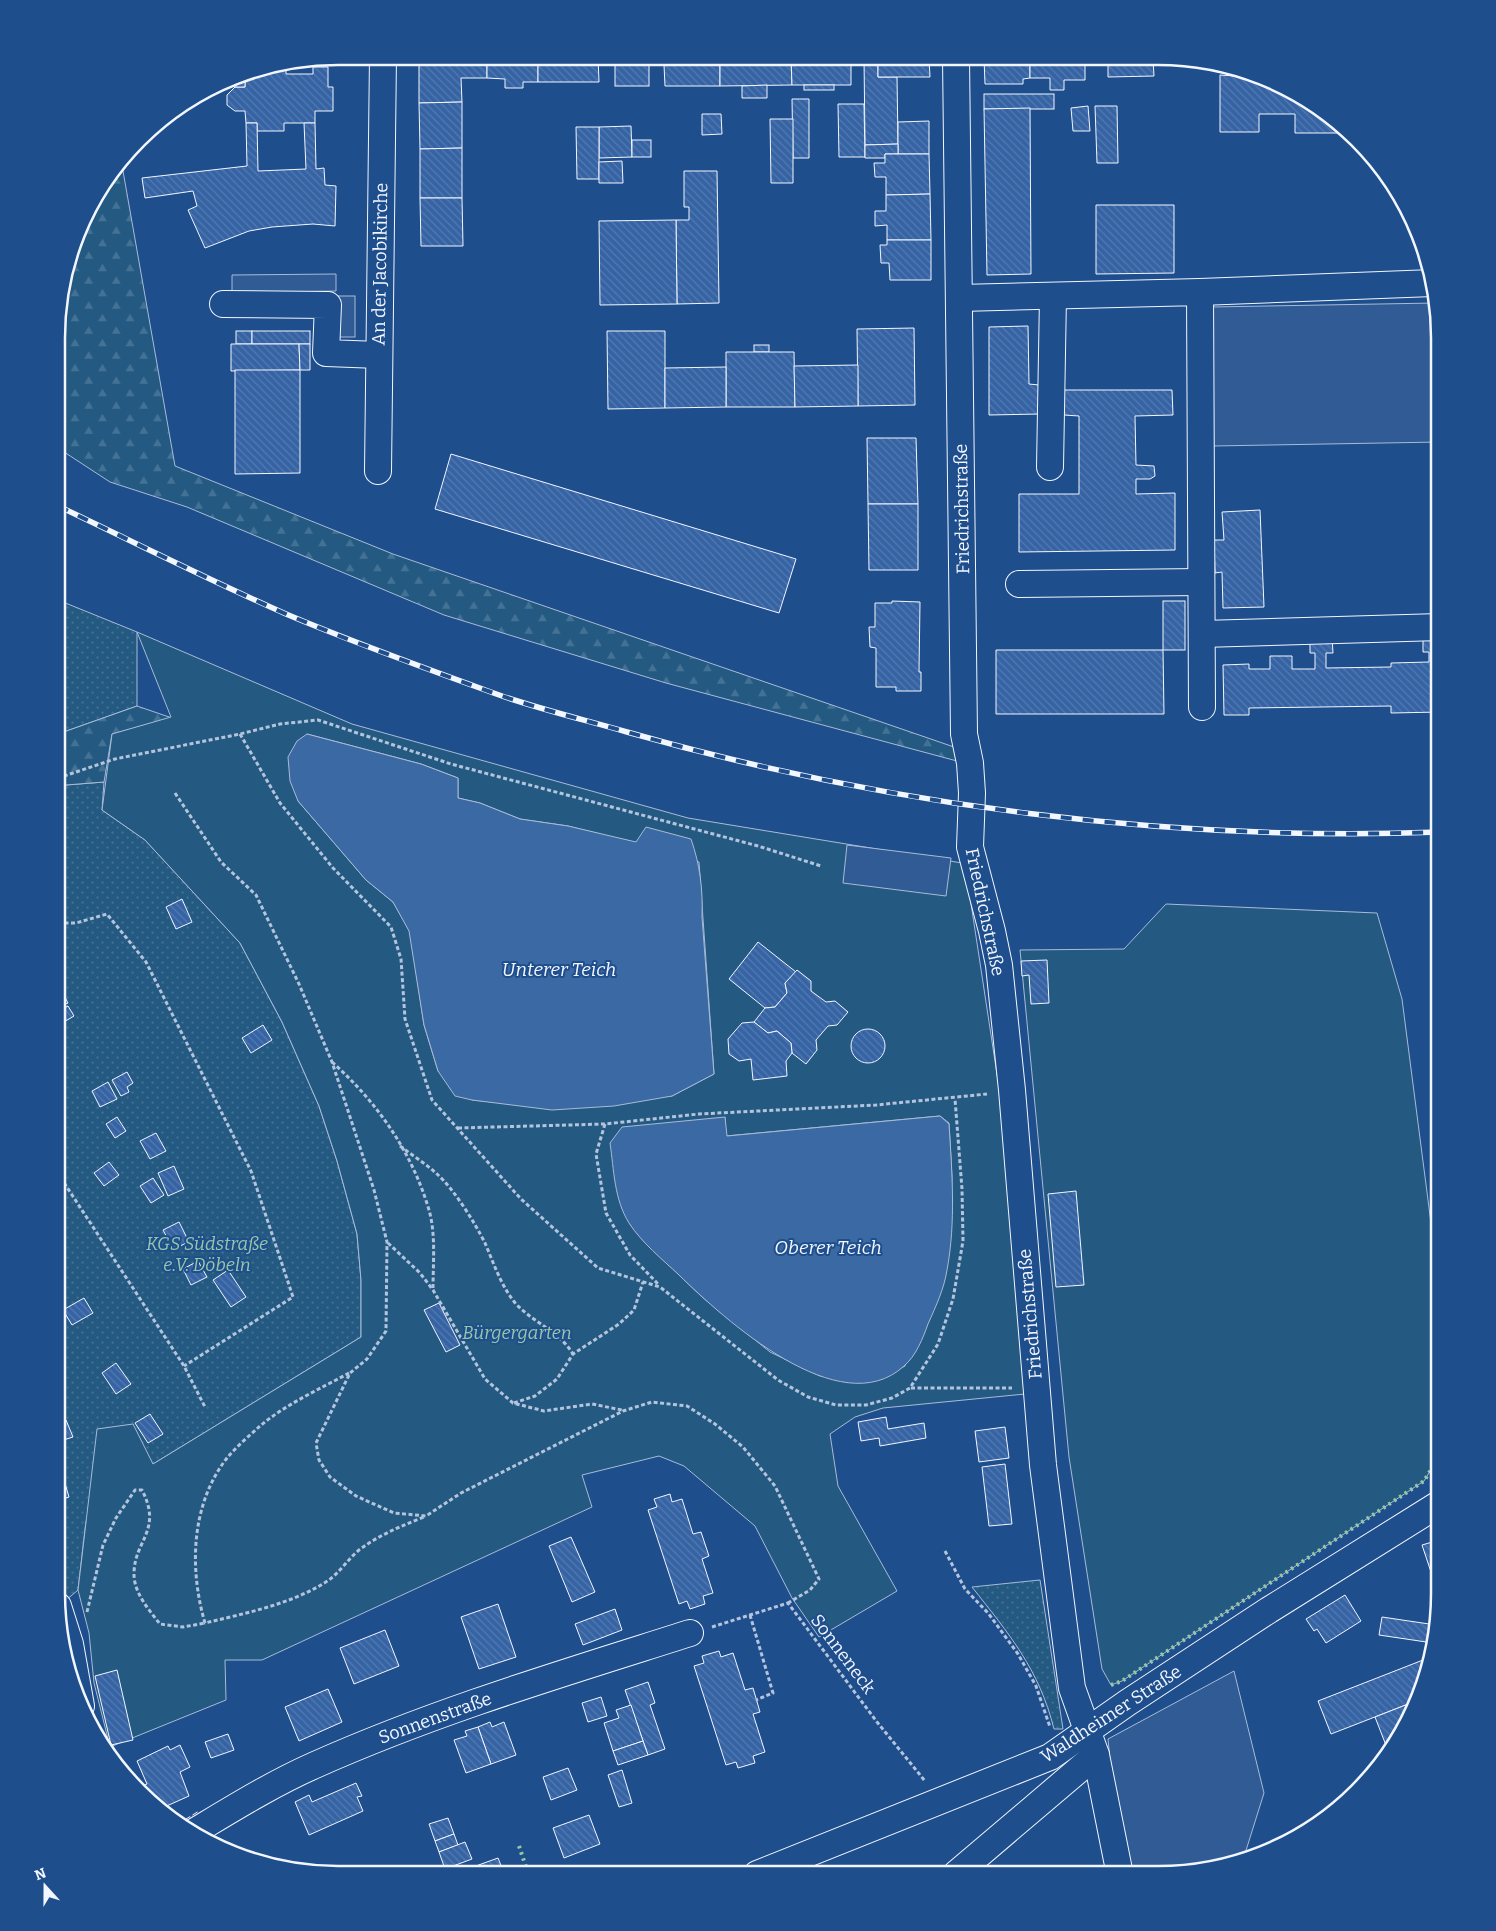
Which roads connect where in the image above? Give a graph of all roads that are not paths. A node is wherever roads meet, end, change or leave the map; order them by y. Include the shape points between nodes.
1 (383, 65) edge
2 (956, 65) edge
3 (1426, 283) edge
4 (1200, 292) junction
5 (1053, 296) junction
6 (960, 298) junction
7 (224, 304) dead end
8 (379, 355) junction
9 (1050, 467) dead end
10 (378, 471) dead end
11 (1201, 582) junction
12 (1019, 584) dead end
13 (1431, 627) edge
14 (1202, 634) junction
15 (1202, 707) dead end
16 (1431, 1509) edge
17 (690, 1633) road end
18 (1087, 1730) junction
19 (1096, 1755) junction
20 (200, 1828) edge
21 (778, 1866) edge
22 (965, 1866) edge
23 (1118, 1866) edge

1 - 8 street, An der Jacobikirche
2 - 6 street, Friedrichstraße
3 - 4 street
4 - 5 street
4 - 11 street
5 - 6 street
5 - 9 street
6 - 18 street, Friedrichstraße via 964,734 972,793 970,847 999,965 1043,1465 1072,1688
7 - 8 street via 328,305 326,353
8 - 10 street, An der Jacobikirche
11 - 12 street
11 - 14 street
13 - 14 street
14 - 15 street
16 - 18 street, Waldheimer Straße
17 - 20 street, Sonnenstraße via 495,1696 381,1738 313,1766
18 - 19 street, Friedrichstraße
18 - 21 street, Waldheimer Straße via 1064,1749 1037,1763
19 - 22 street, Waldheimer Straße
19 - 23 street, Friedrichstraße

